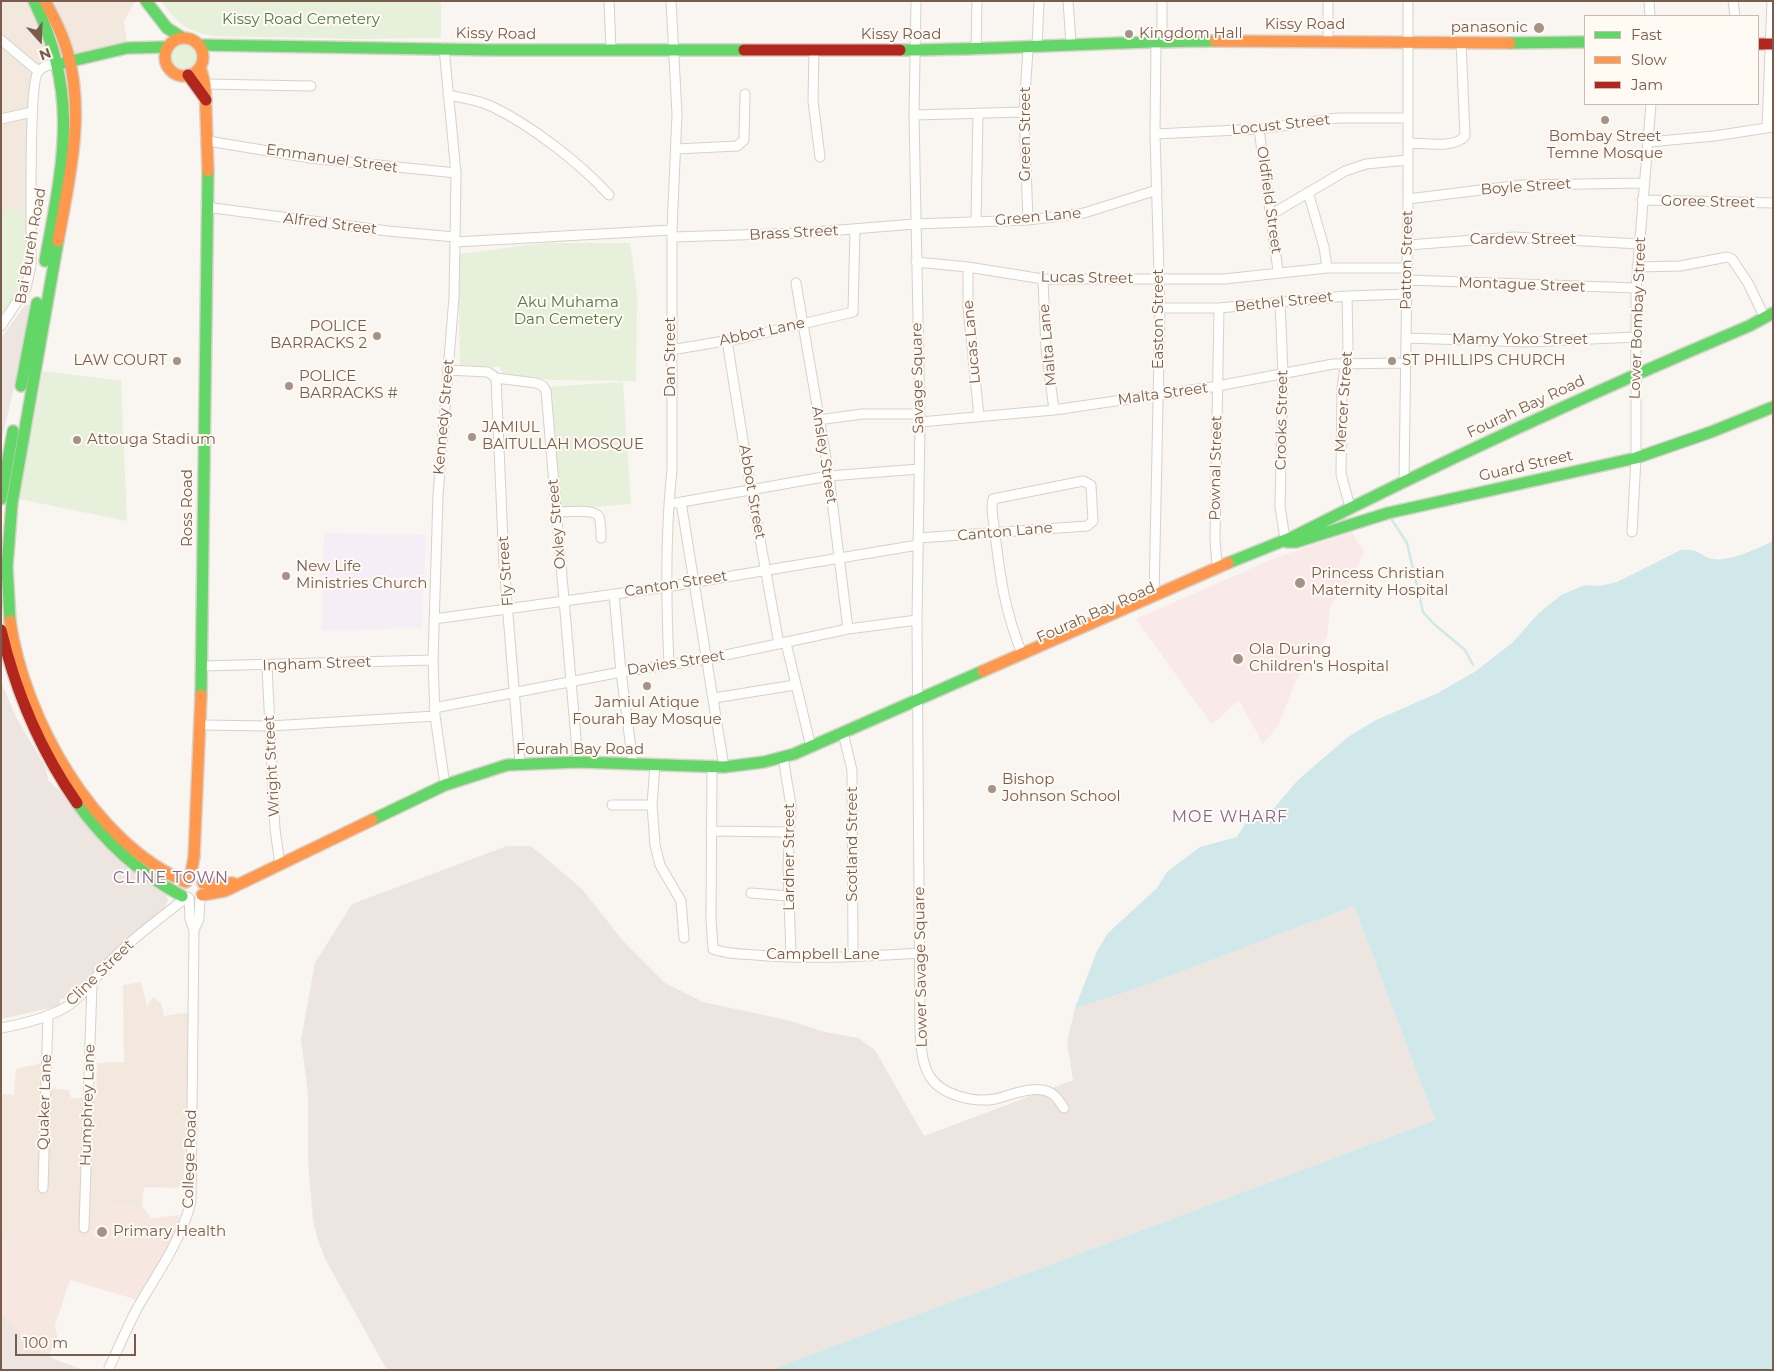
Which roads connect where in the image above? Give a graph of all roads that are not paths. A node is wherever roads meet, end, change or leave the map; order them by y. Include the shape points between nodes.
1 (34, 1) edge
2 (45, 1) edge
3 (146, 1) edge
4 (610, 1) edge
5 (671, 1) edge
6 (916, 1) edge
7 (977, 1) edge
8 (1039, 1) edge
9 (1068, 1) edge
10 (1162, 1) edge
11 (1328, 1) edge
12 (1408, 1) edge
13 (1649, 1) edge
14 (1733, 1) edge
15 (1772, 1) edge
16 (1650, 15) edge
17 (1735, 15) edge
18 (167, 28) junction
19 (181, 38) junction
20 (1, 40) edge
21 (1328, 40) junction
22 (1159, 41) junction
23 (1408, 41) junction
24 (1461, 42) junction
25 (1584, 42) edge
26 (1071, 43) junction
27 (1759, 44) edge
28 (1772, 44) edge
29 (169, 45) junction
30 (200, 45) junction
31 (216, 47) junction
32 (145, 48) junction
33 (444, 48) junction
34 (1032, 48) junction
35 (611, 50) junction
36 (674, 50) junction
37 (814, 50) junction
38 (915, 50) junction
39 (976, 50) junction
40 (165, 60) junction
41 (72, 61) junction
42 (202, 62) junction
43 (59, 64) junction
44 (38, 71) junction
45 (188, 76) junction
46 (206, 84) junction
47 (310, 86) dead end
48 (745, 94) dead end
49 (448, 95) junction
50 (206, 100) junction
51 (1651, 105) edge
52 (32, 112) junction
53 (1024, 112) junction
54 (978, 114) junction
55 (914, 115) junction
56 (1408, 118) junction
57 (1, 119) edge
58 (1770, 128) edge
59 (1259, 129) junction
60 (1155, 134) junction
61 (208, 141) junction
62 (1649, 142) junction
63 (1408, 143) junction
64 (676, 149) junction
65 (820, 157) dead end
66 (1408, 160) junction
67 (456, 174) junction
68 (1644, 183) junction
69 (1157, 190) junction
70 (1308, 192) junction
71 (609, 196) dead end
72 (1408, 199) junction
73 (1642, 200) junction
74 (1773, 203) edge
75 (206, 207) junction
76 (1272, 214) junction
77 (1028, 220) junction
78 (976, 222) junction
79 (915, 224) junction
80 (855, 229) junction
81 (672, 234) junction
82 (455, 240) junction
83 (1638, 244) junction
84 (1408, 245) junction
85 (916, 262) junction
86 (968, 267) junction
87 (1638, 267) junction
88 (1327, 268) junction
89 (1408, 268) junction
90 (1278, 271) junction
91 (1043, 279) junction
92 (1160, 280) junction
93 (1408, 280) junction
94 (796, 283) dead end
95 (1636, 288) junction
96 (1407, 294) junction
97 (1347, 296) junction
98 (1280, 302) junction
99 (1160, 308) junction
100 (1219, 308) junction
101 (1771, 315) edge
102 (803, 324) junction
103 (1, 326) edge
104 (1635, 337) junction
105 (1406, 338) junction
106 (727, 341) junction
107 (671, 350) junction
108 (1346, 362) junction
109 (1406, 363) junction
110 (447, 370) junction
111 (1283, 373) junction
112 (1636, 374) junction
113 (496, 378) junction
114 (1218, 386) junction
115 (1158, 395) junction
116 (1773, 406) edge
117 (1054, 410) junction
118 (979, 417) junction
119 (919, 418) junction
120 (818, 420) junction
121 (1636, 458) junction
122 (919, 469) junction
123 (829, 476) junction
124 (1404, 480) junction
125 (751, 490) junction
126 (1, 498) edge
127 (681, 502) junction
128 (668, 504) junction
129 (1350, 507) junction
130 (556, 512) junction
131 (995, 531) junction
132 (1632, 532) dead end
133 (602, 538) dead end
134 (1289, 539) junction
135 (918, 542) junction
136 (840, 557) junction
137 (1217, 567) junction
138 (765, 570) junction
139 (692, 581) junction
140 (666, 587) junction
141 (614, 594) junction
142 (1154, 596) junction
143 (565, 601) junction
144 (508, 608) junction
145 (434, 619) junction
146 (917, 620) junction
147 (848, 629) junction
148 (1, 630) edge
149 (782, 643) junction
150 (1050, 646) junction
151 (1022, 654) junction
152 (707, 659) junction
153 (433, 660) junction
154 (669, 664) junction
155 (202, 666) junction
156 (267, 666) junction
157 (621, 672) junction
158 (572, 682) junction
159 (795, 685) junction
160 (962, 685) junction
161 (514, 692) junction
162 (714, 698) junction
163 (918, 703) junction
164 (434, 712) junction
165 (200, 725) junction
166 (270, 726) junction
167 (843, 733) junction
168 (812, 747) junction
169 (783, 757) junction
170 (578, 762) junction
171 (520, 763) junction
172 (633, 764) junction
173 (655, 765) junction
174 (718, 767) junction
175 (446, 786) junction
176 (612, 805) dead end
177 (652, 805) junction
178 (711, 831) junction
179 (788, 832) junction
180 (280, 865) junction
181 (197, 886) junction
182 (751, 893) dead end
183 (789, 896) junction
184 (186, 897) junction
185 (194, 930) junction
186 (684, 938) dead end
187 (920, 953) junction
188 (853, 956) junction
189 (791, 957) junction
190 (92, 983) junction
191 (48, 1016) junction
192 (1, 1028) edge
193 (1064, 1108) dead end
194 (43, 1188) dead end
195 (84, 1228) dead end
196 (109, 1368) dead end

1 - 43 main road, Bai Bureh Road
2 - 41 main road
3 - 18 main road
4 - 35 street
5 - 36 street, Dan Street
6 - 38 street, Savage Square
7 - 39 street
8 - 34 street, Green Street
9 - 26 street
10 - 22 street, Easton Street
11 - 21 street
12 - 23 street, Patton Street
13 - 16 street
14 - 17 street
15 - 28 street
18 - 19 main road
18 - 29 main road
19 - 29 main road
19 - 30 main road via 191,39
20 - 44 street
21 - 22 main road, Kissy Road
21 - 23 main road, Kissy Road
22 - 26 main road, Kissy Road
22 - 60 street, Easton Street
23 - 24 main road, Kissy Road
23 - 56 street, Patton Street
24 - 25 main road, Kissy Road
24 - 63 street via 1465,136 1460,141 1449,143
26 - 34 main road, Kissy Road
27 - 28 main road
28 - 58 street
29 - 32 main road
29 - 40 main road
30 - 31 main road, Kissy Road
30 - 42 main road
31 - 33 main road, Kissy Road
31 - 42 main road
32 - 40 main road
32 - 41 main road via 127,48
33 - 35 main road, Kissy Road
33 - 49 street, Kennedy Street
34 - 39 main road, Kissy Road
34 - 53 street, Green Street
35 - 36 main road, Kissy Road
36 - 37 main road, Kissy Road
36 - 64 street, Dan Street
37 - 38 main road, Kissy Road
37 - 65 street via 813,101
38 - 39 main road, Kissy Road
38 - 55 street, Savage Square
40 - 45 main road via 171,71
41 - 43 main road
41 - 181 main road via 76,105 72,153 8,524 9,612 14,644 31,699 46,734 70,775 100,815 137,854 168,875
42 - 45 main road
42 - 46 main road, Ross Road
43 - 44 street via 47,65
43 - 126 main road, Bai Bureh Road via 63,103 61,158
44 - 52 street
45 - 50 main road
46 - 47 street
46 - 50 main road, Ross Road
48 - 64 street via 742,144
49 - 67 street, Kennedy Street
49 - 71 street via 491,106 512,118 573,160
50 - 61 main road, Ross Road
51 - 62 street, Lower Bombay Street
52 - 57 street
52 - 103 street via 31,264 26,288
53 - 54 street
53 - 77 street, Green Street
54 - 55 street
54 - 78 street
55 - 79 street, Savage Square
56 - 59 street, Locust Street via 1338,118
56 - 63 street, Patton Street
58 - 62 street
59 - 60 street, Locust Street
59 - 76 street, Oldfield Street
60 - 69 street, Easton Street
61 - 67 street, Emmanuel Street via 310,158
61 - 75 main road, Ross Road
62 - 68 street, Lower Bombay Street
63 - 66 street, Patton Street
64 - 81 street, Dan Street
66 - 70 street via 1366,164 1334,176
66 - 72 street, Patton Street
67 - 82 street, Kennedy Street
68 - 72 street, Boyle Street via 1521,185
68 - 73 street, Lower Bombay Street
69 - 77 street, Green Lane via 1084,213
69 - 92 street, Easton Street
70 - 76 street
70 - 88 street
72 - 84 street, Patton Street
73 - 74 street, Goree Street
73 - 83 street, Lower Bombay Street
75 - 82 street, Alfred Street
75 - 155 main road, Ross Road
76 - 90 street, Oldfield Street
77 - 78 street, Green Lane
78 - 79 street, Green Lane
79 - 80 street, Brass Street
79 - 85 street, Savage Square
80 - 81 street, Brass Street
80 - 102 street, Abbot Lane via 853,312
81 - 82 street, Brass Street
81 - 107 street, Dan Street
82 - 110 street, Kennedy Street via 454,298
83 - 84 street, Cardew Street via 1514,237
83 - 87 street, Lower Bombay Street
84 - 89 street, Patton Street
85 - 86 street, Lucas Street
85 - 119 street, Savage Square
86 - 91 street, Lucas Street
86 - 118 street, Lucas Lane via 968,307
87 - 95 street, Lower Bombay Street
87 - 101 street via 1680,266 1732,259
88 - 89 street, Lucas Street
88 - 90 street, Lucas Street
89 - 93 street, Patton Street
90 - 92 street, Lucas Street via 1224,279
91 - 92 street, Lucas Street
91 - 117 street, Malta Lane via 1046,349
92 - 99 street, Easton Street
93 - 95 street, Montague Street
93 - 96 street, Patton Street
94 - 102 street, Ansley Street
95 - 104 street, Lower Bombay Street
96 - 97 street, Bethel Street
96 - 105 street, Patton Street
97 - 98 street, Bethel Street
97 - 108 street, Mercer Street
98 - 100 street, Bethel Street
98 - 111 street, Crooks Street
99 - 100 street, Bethel Street
99 - 115 street, Easton Street
100 - 114 street, Pownal Street
101 - 112 main road, Fourah Bay Road
102 - 106 street, Abbot Lane
102 - 120 street, Ansley Street
104 - 105 street, Mamy Yoko Street via 1528,342
104 - 112 street, Lower Bombay Street
105 - 109 street, Patton Street
106 - 107 street, Abbot Lane
106 - 125 street, Abbot Street
107 - 128 street, Dan Street via 672,470
108 - 109 street, Malta Street
108 - 111 street, Malta Street
108 - 129 street, Mercer Street via 1342,388 1340,474
109 - 124 street, Patton Street
110 - 113 street, Oxley Street via 488,372
110 - 145 street, Kennedy Street
111 - 114 street, Malta Street
111 - 134 street, Crooks Street via 1280,507
112 - 121 street, Lower Bombay Street
112 - 124 main road, Fourah Bay Road
113 - 130 street, Oxley Street via 536,383 546,390
113 - 144 street, Fly Street
114 - 115 street, Malta Street
114 - 137 street, Pownal Street
115 - 117 street, Malta Street
115 - 142 street, Easton Street
116 - 121 main road, Guard Street
117 - 118 street, Malta Street
118 - 119 street, Malta Street
119 - 120 street, Malta Street via 862,414
119 - 122 street, Savage Square
120 - 123 street, Ansley Street
121 - 132 street, Lower Bombay Street
121 - 134 main road, Guard Street via 1388,513
122 - 123 street
122 - 135 street, Savage Square
123 - 125 street
123 - 136 street, Ansley Street
124 - 129 main road, Fourah Bay Road
125 - 127 street
125 - 138 street, Abbot Street
127 - 128 street
127 - 139 street
128 - 140 street, Dan Street
129 - 134 main road, Fourah Bay Road
130 - 133 street via 596,514
130 - 143 street, Oxley Street
131 - 131 street, Canton Lane via 1091,524 1090,485 1083,481 993,498
131 - 135 street, Canton Lane
131 - 151 street via 1003,597
134 - 137 main road, Fourah Bay Road
134 - 150 main road, Fourah Bay Road
135 - 136 street, Canton Street
135 - 146 street, Savage Square
136 - 138 street, Canton Street
136 - 147 street, Ansley Street
137 - 142 main road, Fourah Bay Road
138 - 139 street, Canton Street
138 - 149 street, Abbot Street
139 - 140 street, Canton Street
139 - 152 street
140 - 141 street, Canton Street
140 - 154 street, Dan Street
141 - 143 street, Canton Street
141 - 157 street
142 - 150 main road, Fourah Bay Road
143 - 144 street, Canton Street
143 - 158 street, Oxley Street
144 - 145 street, Canton Street
144 - 161 street, Fly Street
145 - 153 street, Kennedy Street
146 - 147 street, Davies Street
146 - 163 street, Savage Square
147 - 149 street, Davies Street
148 - 184 main road via 21,702 59,777 129,862 155,883
149 - 152 street, Davies Street
149 - 159 street, Abbot Street
150 - 151 main road, Fourah Bay Road
150 - 160 main road, Fourah Bay Road
151 - 160 main road, Fourah Bay Road
152 - 154 street, Davies Street
152 - 162 street
153 - 156 street, Ingham Street
153 - 164 street, Kennedy Street
154 - 157 street, Davies Street
155 - 156 street, Ingham Street
155 - 165 main road, Ross Road
156 - 166 street, Wright Street
157 - 158 street, Davies Street
157 - 172 street
158 - 161 street, Davies Street
158 - 170 street, Oxley Street
159 - 162 street
159 - 168 street, Abbot Street
160 - 163 main road, Fourah Bay Road
161 - 164 street, Davies Street
161 - 171 street, Fly Street
162 - 174 street
163 - 167 main road, Fourah Bay Road
163 - 187 street, Lower Savage Square
164 - 166 street, Davies Street
164 - 175 street, Kennedy Street
165 - 166 street, Davies Street
165 - 181 main road, Ross Road via 194,857
166 - 180 street, Wright Street
167 - 168 main road, Fourah Bay Road
167 - 188 street, Scotland Street via 852,770
168 - 169 main road, Fourah Bay Road
169 - 174 main road, Fourah Bay Road
169 - 179 street, Lardner Street via 791,806
170 - 171 main road, Fourah Bay Road
170 - 172 main road, Fourah Bay Road
171 - 175 main road, Fourah Bay Road
172 - 173 main road, Fourah Bay Road
173 - 174 main road, Fourah Bay Road
173 - 177 street
174 - 178 street
175 - 180 main road, Fourah Bay Road
176 - 177 street
177 - 186 street via 655,845 660,865 681,902
178 - 179 street
178 - 189 street, Campbell Lane via 713,949 726,953
179 - 183 street, Lardner Street
180 - 181 main road, Fourah Bay Road via 225,891
181 - 184 street
181 - 184 street
181 - 185 street, College Road via 199,919
182 - 183 street
183 - 189 street, Lardner Street
184 - 185 street, College Road
184 - 190 street, Cline Street via 128,944
185 - 196 street, College Road via 191,1202 186,1222 138,1307
187 - 188 street, Campbell Lane
187 - 193 street, Lower Savage Square via 920,1033 925,1064 936,1083 971,1099 992,1100 1037,1090 1052,1093
188 - 189 street, Campbell Lane
190 - 191 street, Cline Street via 67,1007
190 - 195 street, Humphrey Lane
191 - 192 street, Cline Street
191 - 194 street, Quaker Lane

